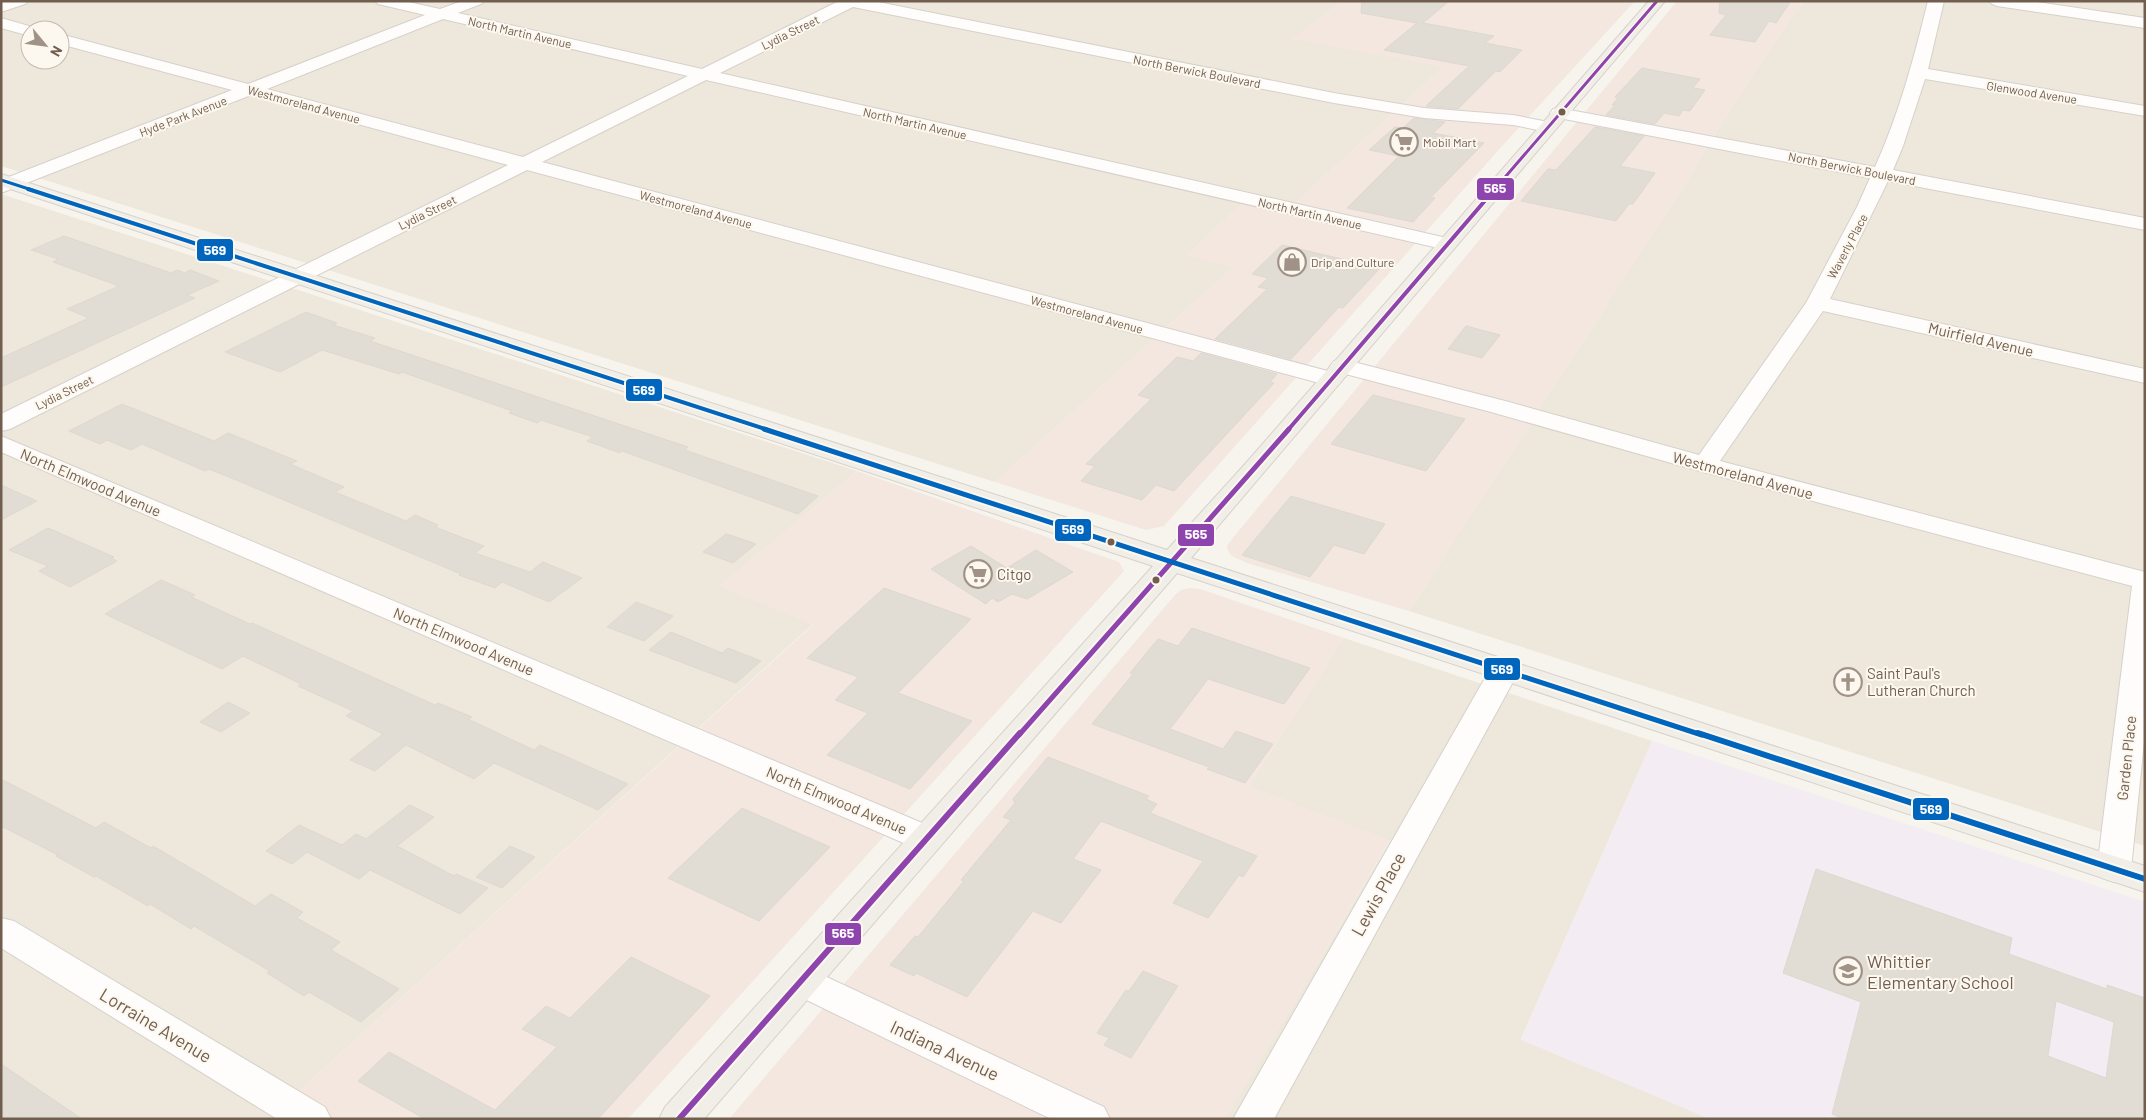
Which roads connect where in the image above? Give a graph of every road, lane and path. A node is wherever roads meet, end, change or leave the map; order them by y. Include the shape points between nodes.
1 (20, 1) edge
2 (383, 1) edge
3 (476, 1) edge
4 (850, 1) edge
5 (1657, 1) edge
6 (1936, 1) edge
7 (1997, 1) edge
8 (1, 7) edge
9 (442, 14) junction
10 (1, 23) edge
11 (2145, 23) edge
12 (20, 28) edge
13 (70, 42) edge
14 (1919, 73) junction
15 (705, 74) junction
16 (249, 90) junction
17 (2145, 110) edge
18 (1553, 120) junction
19 (526, 163) junction
20 (1882, 174) junction
21 (4, 183) edge
22 (2145, 224) edge
23 (1447, 244) junction
24 (297, 277) junction
25 (1817, 303) junction
26 (1337, 373) junction
27 (2145, 376) edge
28 (1, 424) edge
29 (1, 443) edge
30 (1704, 465) junction
31 (1171, 562) junction
32 (2145, 581) edge
33 (2145, 588) edge
34 (1504, 670) junction
35 (926, 838) junction
36 (2114, 869) junction
37 (2145, 879) edge
38 (1, 931) edge
39 (801, 981) junction
40 (311, 1119) edge
41 (679, 1119) edge
42 (1090, 1119) edge
43 (1253, 1119) edge

1 - 8 street
2 - 9 street, North Martin Avenue
3 - 9 street, Hyde Park Avenue
4 - 15 street, Lydia Street
4 - 18 street, North Berwick Boulevard via 1334,98 1424,113
5 - 18 main road
6 - 14 street, Waverly Place
7 - 11 street
9 - 15 street, North Martin Avenue
9 - 16 street, Hyde Park Avenue
10 - 12 street
13 - 16 street, Westmoreland Avenue
14 - 17 street, Glenwood Avenue
14 - 20 street, Waverly Place
15 - 19 street, Lydia Street
15 - 23 street, North Martin Avenue
16 - 19 street, Westmoreland Avenue
16 - 21 street, Hyde Park Avenue
18 - 20 street, North Berwick Boulevard
18 - 23 main road
19 - 24 street, Lydia Street
19 - 26 street, Westmoreland Avenue
20 - 22 street, North Berwick Boulevard
20 - 25 street, Waverly Place
21 - 24 main road
23 - 26 main road
24 - 28 street, Lydia Street
24 - 31 main road
25 - 27 street, Muirfield Avenue
25 - 30 street, Waverly Place
26 - 30 street, Westmoreland Avenue via 1515,411
26 - 31 main road
29 - 35 street, North Elmwood Avenue
30 - 32 street, Westmoreland Avenue
31 - 34 main road
31 - 35 main road
33 - 36 street, Garden Place
34 - 36 main road
34 - 43 street, Lewis Place
35 - 39 main road
36 - 37 main road
38 - 40 street, Lorraine Avenue
39 - 41 main road
39 - 42 street, Indiana Avenue

